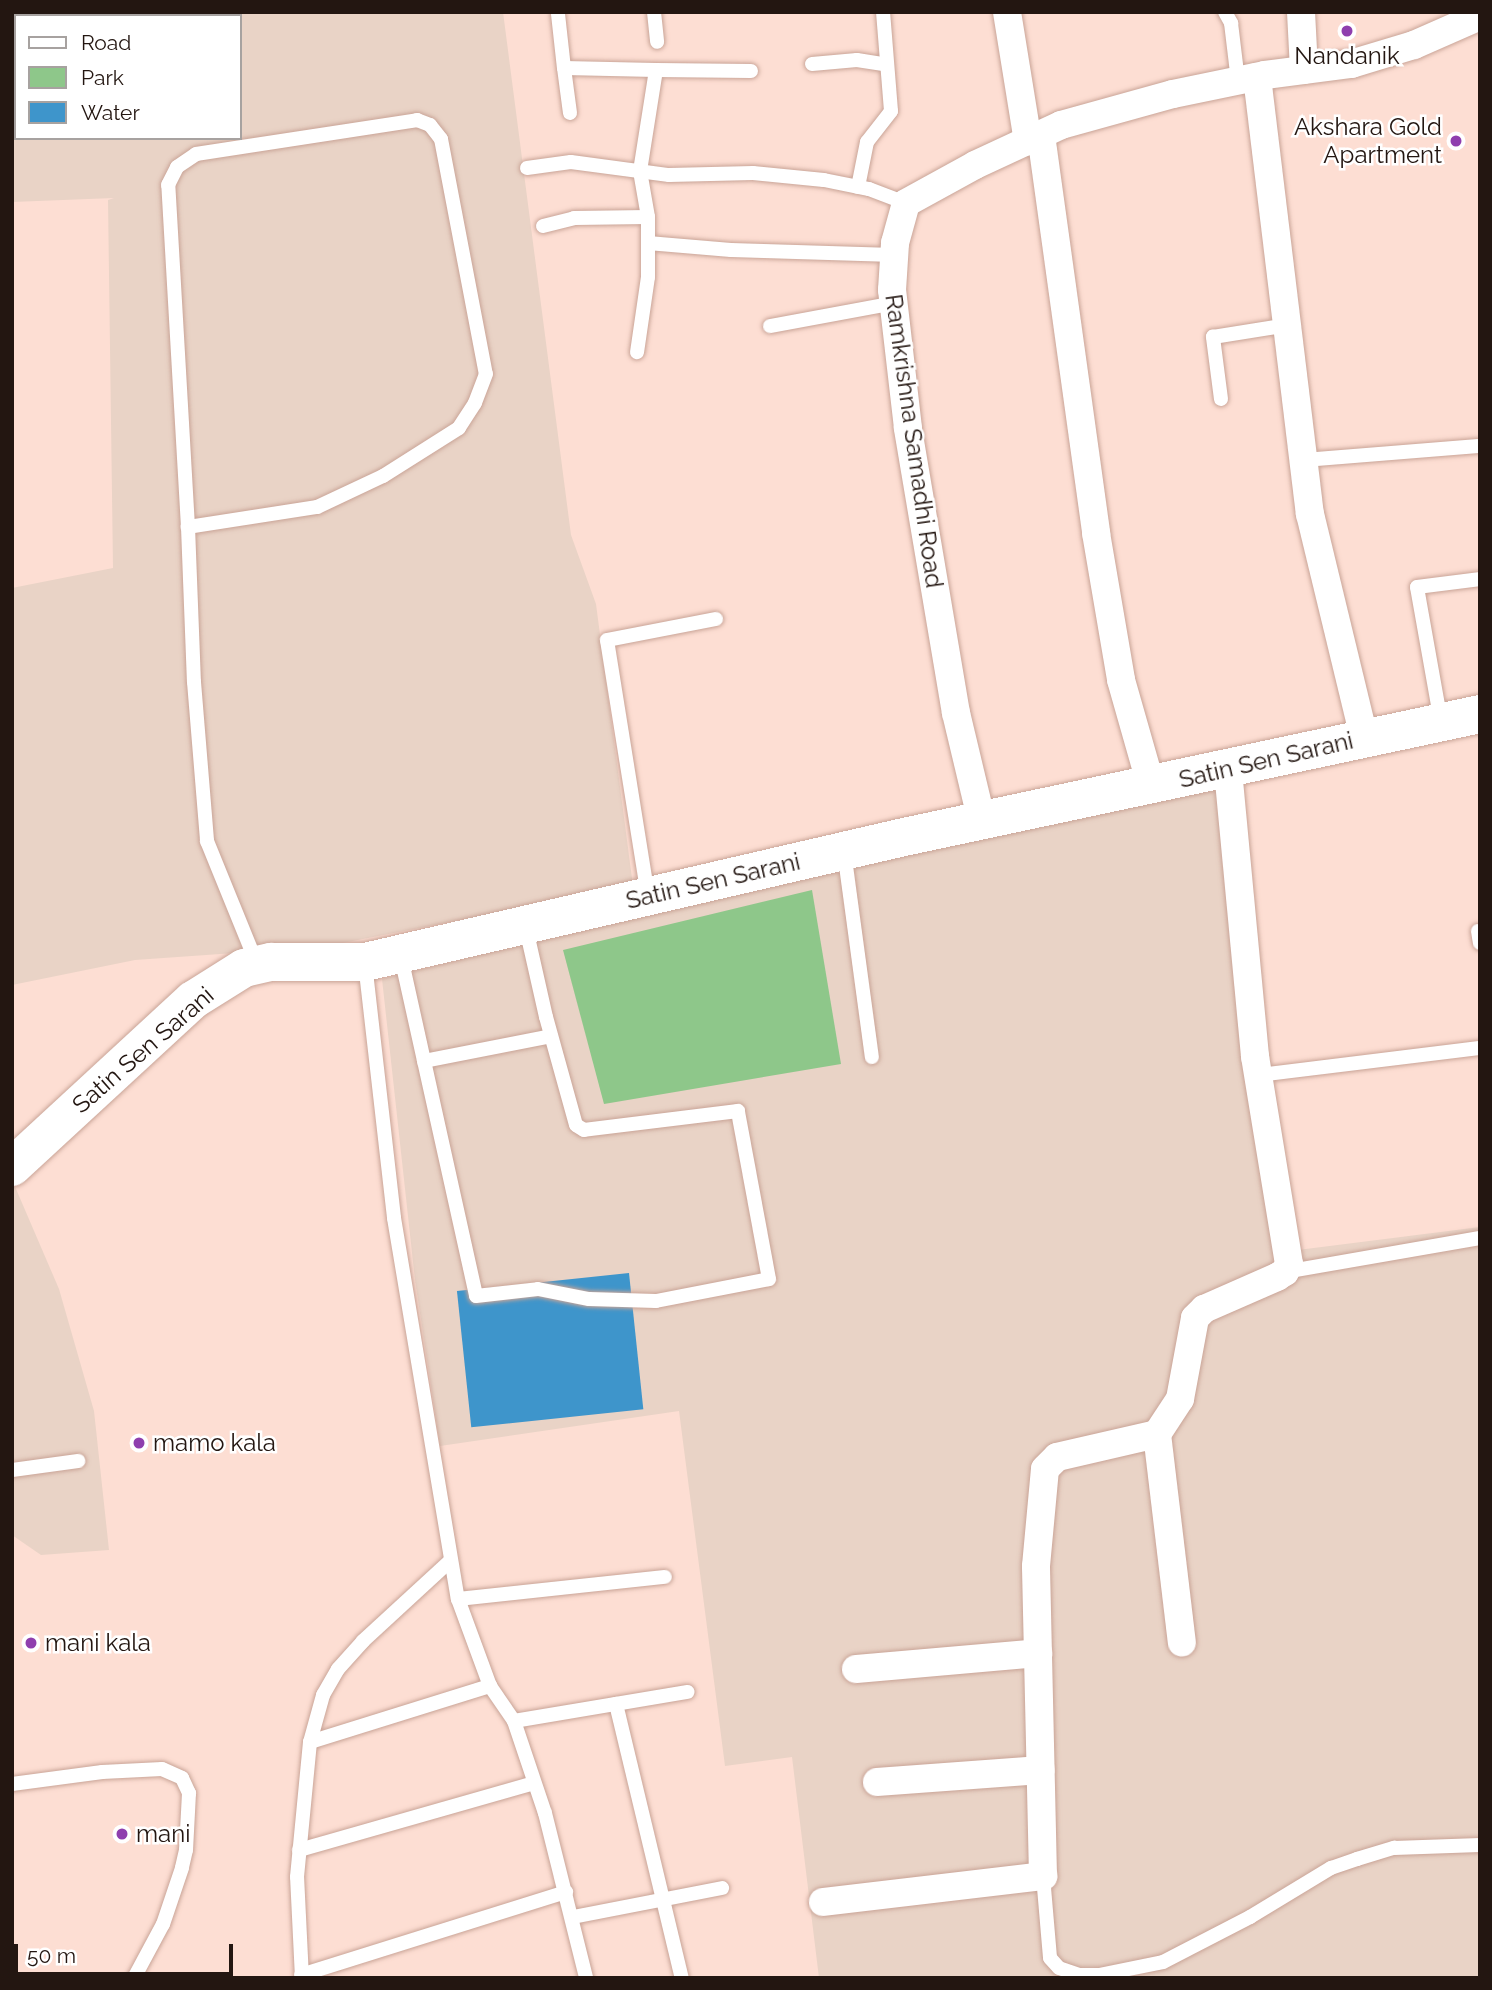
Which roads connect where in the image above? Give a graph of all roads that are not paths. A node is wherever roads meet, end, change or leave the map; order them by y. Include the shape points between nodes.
1 (654, 12) edge
2 (883, 12) edge
3 (1007, 12) edge
4 (1226, 12) edge
5 (1301, 12) edge
6 (558, 14) edge
7 (1480, 16) edge
8 (657, 43) dead end
9 (812, 64) dead end
10 (887, 65) junction
11 (564, 68) junction
12 (656, 70) junction
13 (1304, 70) junction
14 (751, 71) dead end
15 (1248, 79) junction
16 (570, 113) dead end
17 (1034, 138) junction
18 (527, 168) dead end
19 (640, 171) junction
20 (858, 187) junction
21 (906, 203) junction
22 (648, 217) junction
23 (543, 226) dead end
24 (648, 243) junction
25 (894, 255) junction
26 (894, 303) junction
27 (1288, 325) junction
28 (770, 326) dead end
29 (637, 352) dead end
30 (1221, 398) dead end
31 (1480, 446) edge
32 (1305, 460) junction
33 (188, 527) junction
34 (1480, 579) edge
35 (716, 619) dead end
36 (1480, 714) edge
37 (1441, 723) junction
38 (1364, 738) junction
39 (1228, 768) junction
40 (1151, 785) junction
41 (982, 822) junction
42 (844, 851) junction
43 (649, 896) junction
44 (525, 923) junction
45 (383, 958) junction
46 (257, 965) junction
47 (551, 1036) junction
48 (1480, 1048) edge
49 (872, 1058) dead end
50 (424, 1061) junction
51 (1259, 1075) junction
52 (12, 1167) edge
53 (1480, 1238) edge
54 (1285, 1272) junction
55 (1157, 1434) junction
56 (78, 1461) dead end
57 (12, 1470) edge
58 (450, 1561) junction
59 (665, 1577) dead end
60 (458, 1599) junction
61 (1182, 1643) dead end
62 (1038, 1653) junction
63 (856, 1669) dead end
64 (490, 1686) junction
65 (688, 1692) dead end
66 (616, 1704) junction
67 (514, 1721) junction
68 (310, 1742) junction
69 (1041, 1770) junction
70 (877, 1782) dead end
71 (534, 1783) junction
72 (12, 1784) edge
73 (1480, 1844) edge
74 (299, 1850) junction
75 (1043, 1876) junction
76 (722, 1888) dead end
77 (566, 1892) junction
78 (664, 1899) junction
79 (823, 1902) dead end
80 (573, 1917) junction
81 (302, 1977) edge
82 (134, 1978) edge
83 (586, 1978) edge
84 (682, 1978) edge

1 - 8 lane
2 - 10 lane
3 - 17 street
4 - 15 lane
5 - 13 street
6 - 11 lane
7 - 13 street via 1414,45 1352,64
9 - 10 lane via 857,60
10 - 20 lane via 891,111 867,142
11 - 12 lane
11 - 16 lane
12 - 14 lane
12 - 19 lane
13 - 15 street
15 - 17 street via 1173,94 1062,125
15 - 27 street
17 - 21 street
17 - 40 street via 1121,680
18 - 19 lane via 571,162
19 - 20 lane via 668,175 753,173
19 - 22 lane
20 - 21 lane
21 - 25 street, Ramkrishna Samadhi Road
22 - 23 lane via 574,218
22 - 24 lane
24 - 25 lane
24 - 29 lane
25 - 26 street, Ramkrishna Samadhi Road
26 - 28 lane
26 - 41 street, Ramkrishna Samadhi Road via 908,428 956,713
27 - 30 lane via 1213,337
27 - 32 street
31 - 32 lane
32 - 38 street via 1310,514
33 - 33 lane via 168,185 177,167 195,155 417,120 430,125 441,139 486,374 475,403 459,428 383,476 317,507
33 - 46 lane via 207,841
34 - 37 lane via 1416,587
35 - 43 lane via 607,640
36 - 37 main road, Satin Sen Sarani
37 - 38 main road, Satin Sen Sarani
38 - 39 main road, Satin Sen Sarani
39 - 40 main road, Satin Sen Sarani
39 - 51 street
40 - 41 main road, Satin Sen Sarani
41 - 42 main road, Satin Sen Sarani
42 - 43 main road, Satin Sen Sarani
42 - 49 lane
43 - 44 main road, Satin Sen Sarani
44 - 45 main road, Satin Sen Sarani
44 - 47 lane
45 - 46 main road, Satin Sen Sarani
45 - 50 lane
45 - 58 lane via 394,1217
46 - 52 main road, Satin Sen Sarani via 244,968 193,1000
47 - 50 lane
47 - 50 lane via 579,1128 738,1111 769,1279 656,1301 589,1299 538,1289 477,1296
48 - 51 lane
51 - 54 street via 1289,1264
53 - 54 lane
54 - 55 street via 1204,1309 1195,1318 1180,1399
55 - 61 street
55 - 62 street via 1057,1457 1045,1469 1037,1566
56 - 57 lane
58 - 60 lane
58 - 68 lane via 338,1669 323,1695
59 - 60 lane
60 - 64 lane
62 - 63 street
62 - 69 street
64 - 67 lane
64 - 68 lane
65 - 66 lane
66 - 67 lane
66 - 78 lane
67 - 71 lane
68 - 74 lane
69 - 70 street
69 - 75 street
71 - 74 lane
71 - 77 lane
72 - 82 lane via 162,1769 182,1778 189,1793 186,1850 163,1924
73 - 75 lane via 1394,1848 1357,1858 1163,1962 1099,1975 1079,1975 1059,1968 1050,1958
74 - 81 lane
75 - 79 street
76 - 78 lane
77 - 80 lane
77 - 81 lane
78 - 80 lane
78 - 84 lane
80 - 83 lane

